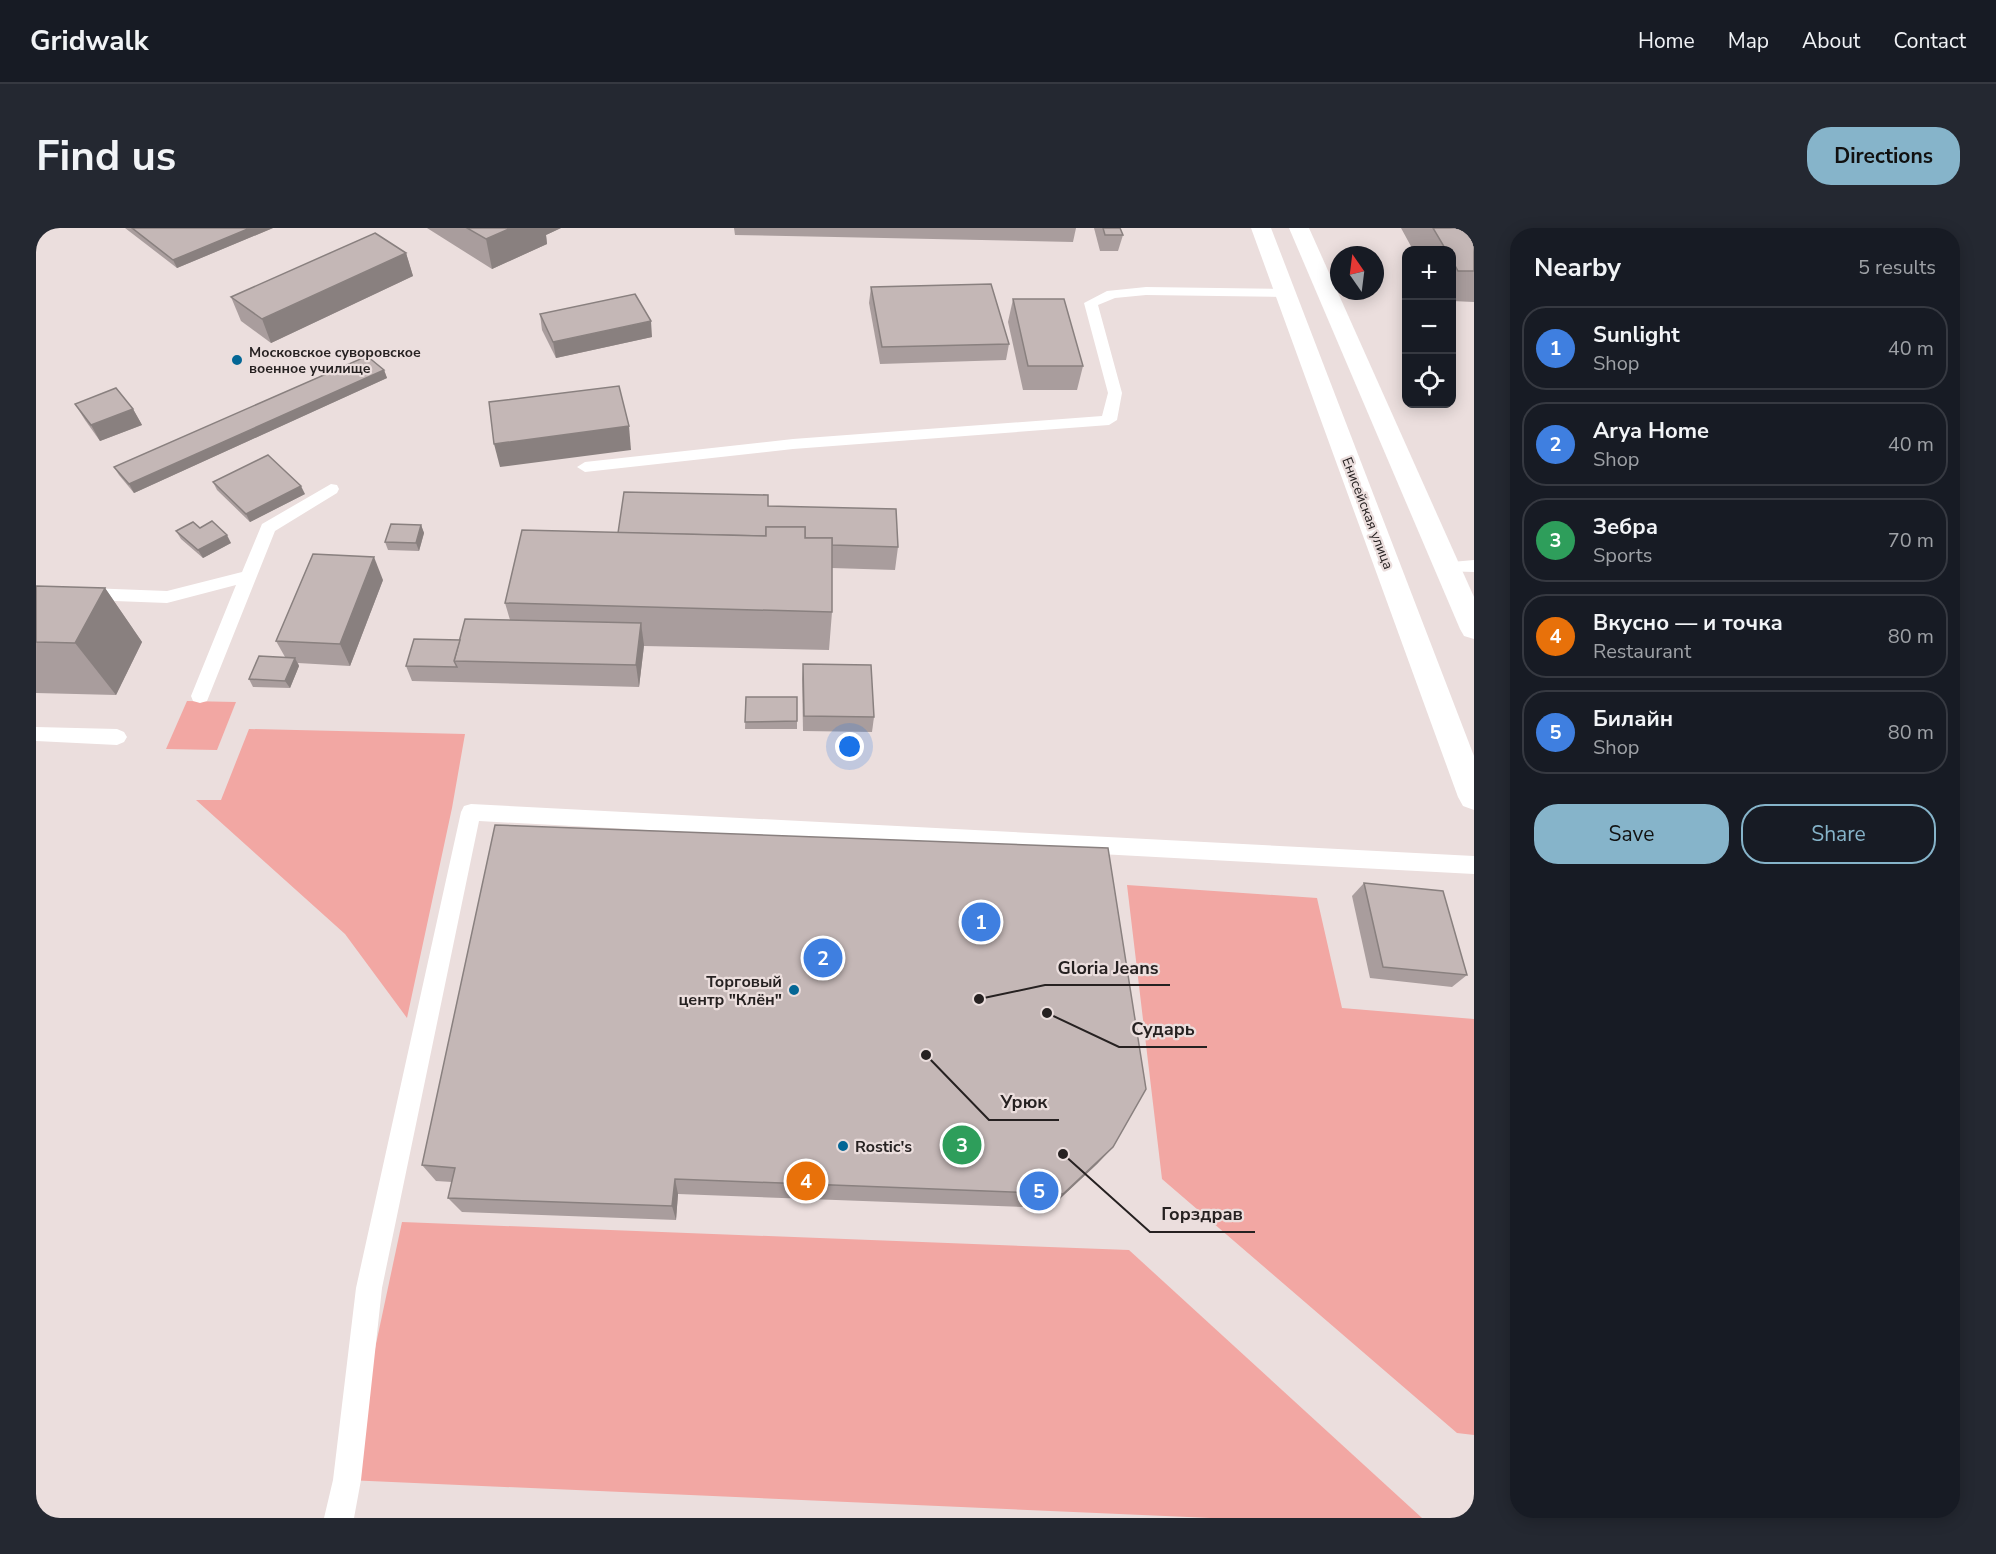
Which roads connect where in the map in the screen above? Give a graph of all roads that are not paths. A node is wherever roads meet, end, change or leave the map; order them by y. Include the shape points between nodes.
1 (1261, 228) edge
2 (1299, 228) edge
3 (1285, 293) junction
4 (585, 467) dead end
5 (332, 489) dead end
6 (1474, 566) edge
7 (1447, 567) junction
8 (248, 576) junction
9 (36, 592) edge
10 (1474, 629) edge
11 (200, 696) dead end
12 (36, 734) edge
13 (117, 737) dead end
14 (1474, 797) edge
15 (1474, 865) edge
16 (339, 1518) edge

1 - 3 main road, Енисейская улица
2 - 7 main road
3 - 4 lane via 1146,291 1112,294 1091,303 1115,393 1109,420 793,444
3 - 14 main road, Енисейская улица
5 - 8 lane via 268,528
6 - 7 lane
7 - 10 main road
8 - 9 lane via 167,597
8 - 11 lane
12 - 13 lane
15 - 16 lane via 471,812 369,1288 347,1480

